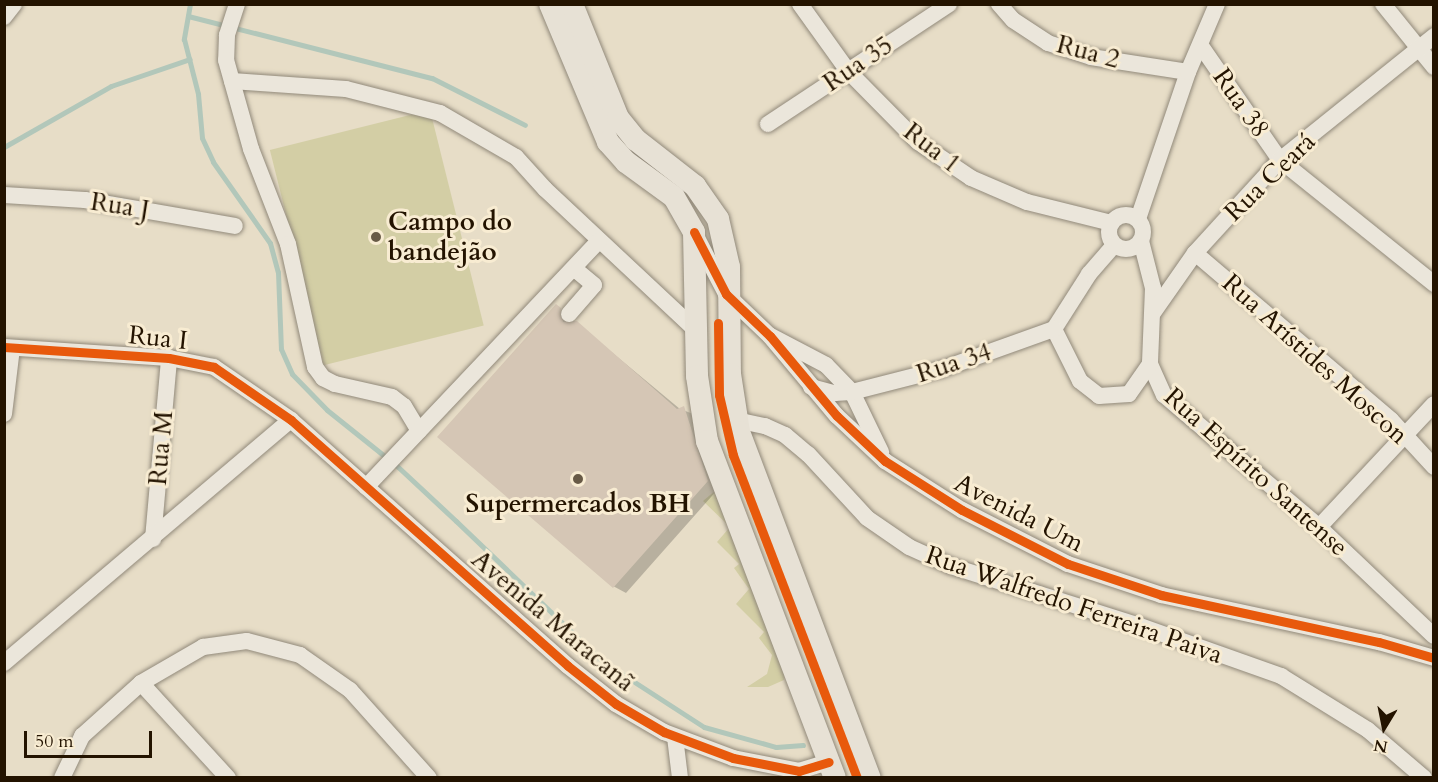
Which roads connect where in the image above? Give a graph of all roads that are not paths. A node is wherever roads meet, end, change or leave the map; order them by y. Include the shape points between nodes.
1 (14, 4) edge
2 (237, 4) edge
3 (550, 4) edge
4 (572, 4) edge
5 (800, 4) edge
6 (949, 4) edge
7 (999, 4) edge
8 (1216, 4) edge
9 (1383, 4) edge
10 (4, 17) edge
11 (1434, 36) edge
12 (1201, 46) junction
13 (1420, 51) junction
14 (1434, 67) edge
15 (848, 71) junction
16 (1188, 72) junction
17 (232, 81) junction
18 (768, 124) dead end
19 (1280, 160) junction
20 (4, 195) edge
21 (1138, 219) junction
22 (1111, 223) junction
23 (235, 226) dead end
24 (694, 232) junction
25 (599, 241) junction
26 (1141, 241) junction
27 (1114, 245) junction
28 (1195, 253) junction
29 (574, 268) junction
30 (1434, 284) edge
31 (731, 299) junction
32 (1153, 313) junction
33 (569, 314) dead end
34 (1054, 329) junction
35 (698, 332) junction
36 (770, 336) junction
37 (8, 348) edge
38 (169, 358) junction
39 (1150, 364) junction
40 (808, 385) junction
41 (852, 392) junction
42 (1434, 404) edge
43 (4, 414) edge
44 (291, 420) junction
45 (736, 420) junction
46 (419, 431) junction
47 (1404, 434) junction
48 (885, 461) junction
49 (1434, 466) edge
50 (366, 487) junction
51 (1319, 527) junction
52 (153, 539) junction
53 (1430, 628) edge
54 (1434, 658) edge
55 (4, 663) edge
56 (141, 682) junction
57 (675, 737) junction
58 (832, 770) edge
59 (62, 777) edge
60 (228, 777) edge
61 (429, 777) edge
62 (680, 777) edge
63 (870, 777) edge
64 (1424, 777) edge

1 - 10 street
2 - 17 street via 225,43
3 - 24 main road via 608,142 626,162 674,197
4 - 31 main road via 618,118 636,140 695,186 711,207 724,235
5 - 15 street, Rua 1
6 - 15 street, Rua 35
7 - 16 street, Rua 2 via 1013,20 1048,43 1091,57
8 - 12 street
9 - 13 street
11 - 13 street, Rua Ceará
12 - 16 street
12 - 19 street, Rua 38
13 - 14 street
13 - 19 street, Rua Ceará
15 - 18 street, Rua 35
15 - 22 street, Rua 1 via 918,142 970,178 1027,202
16 - 21 street
17 - 25 street via 346,89 440,113 516,157
17 - 46 street via 251,149 288,244 315,367 323,378 335,384 392,397 404,406
19 - 28 street, Rua Ceará
19 - 30 street
20 - 23 street, Rua J via 85,200
21 - 22 street via 1123,214
21 - 26 street via 1144,233
22 - 27 street via 1109,238
24 - 31 street, Avenida Um via 711,270
24 - 35 main road
25 - 29 street
25 - 35 street
26 - 27 street via 1128,249
26 - 32 street, Rua Espírito Santense via 1153,288
27 - 34 street via 1089,274
28 - 32 street, Rua Ceará
28 - 47 street, Rua Arístides Moscon
29 - 33 street via 594,285
29 - 46 street
31 - 36 street, Avenida Um
31 - 45 main road via 730,374
32 - 39 street, Rua Espírito Santense
34 - 39 street via 1080,381 1099,396 1129,393
34 - 41 street, Rua 34 via 942,369
35 - 58 main road via 699,398 713,462
36 - 40 street, Avenida Um
36 - 41 street, Avenida Um via 826,365
37 - 38 street, Rua I
37 - 43 street
38 - 44 street, Rua I via 214,367
38 - 52 street, Rua M
39 - 51 street, Rua Espírito Santense via 1154,378 1175,407
40 - 41 street, Rua 34 via 834,393
40 - 48 street, Avenida Um
41 - 48 street, Avenida Um
42 - 47 street
44 - 50 street, Avenida Maracanã
44 - 52 street
45 - 63 main road
45 - 64 street, Rua Walfredo Ferreira Paiva via 786,435 867,518 909,547 951,566 1281,676 1368,730
46 - 50 street
47 - 49 street, Rua Arístides Moscon
47 - 51 street
48 - 54 street, Avenida Um via 962,510 1068,564 1161,595 1379,642
50 - 57 street, Avenida Maracanã via 591,686
51 - 53 street, Rua Espírito Santense
52 - 55 street
56 - 59 street via 82,735
56 - 60 street
56 - 61 street via 203,647 247,641 300,655 350,690
57 - 58 street, Avenida Maracanã via 733,758 780,769
57 - 62 street

